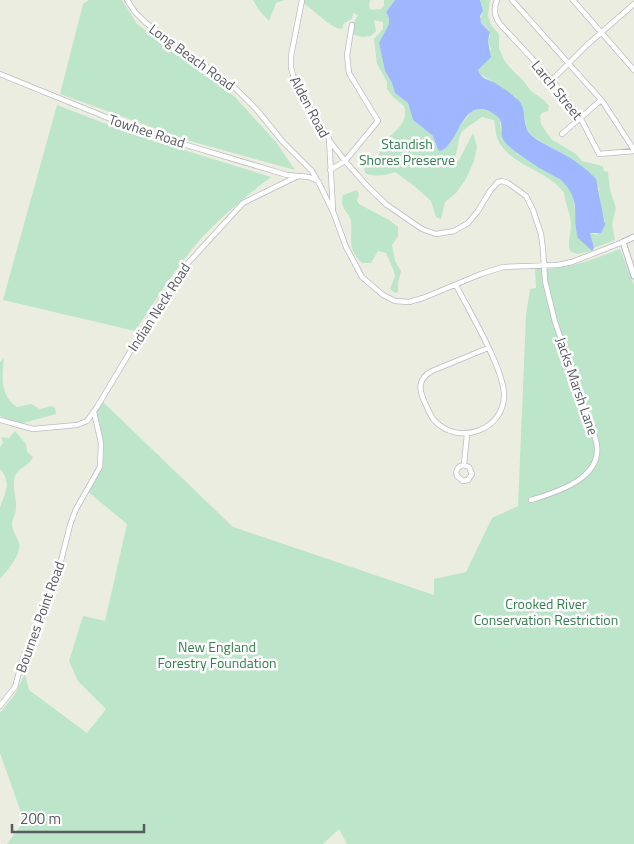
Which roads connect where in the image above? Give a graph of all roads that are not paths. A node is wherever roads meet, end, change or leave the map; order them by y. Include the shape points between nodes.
1 (127, 0) edge
2 (302, 0) edge
3 (498, 0) edge
4 (512, 0) edge
5 (573, 0) edge
6 (633, 2) edge
7 (352, 25) dead end
8 (602, 33) junction
9 (569, 63) junction
10 (634, 70) edge
11 (0, 74) edge
12 (552, 80) junction
13 (601, 100) junction
14 (580, 117) junction
15 (562, 134) dead end
16 (329, 138) junction
17 (634, 150) edge
18 (345, 161) junction
19 (330, 170) junction
20 (298, 176) junction
21 (318, 181) junction
22 (334, 214) junction
23 (634, 237) edge
24 (623, 242) junction
25 (544, 265) junction
26 (634, 276) edge
27 (456, 285) junction
28 (488, 348) junction
29 (94, 412) junction
30 (0, 420) edge
31 (467, 434) junction
32 (464, 465) dead end
33 (532, 500) dead end
34 (0, 706) edge

1 - 21 street, Long Beach Road via 146,23 236,89
2 - 16 street, Alden Road via 291,68 297,88
3 - 12 street, Larch Street via 494,6 500,24
4 - 9 street
5 - 8 street
6 - 8 street
7 - 18 street via 347,55 349,73 378,121
8 - 9 street
8 - 10 street
9 - 12 street
9 - 13 street
11 - 20 street, Towhee Road via 145,132
12 - 14 street, Larch Street
13 - 14 street
13 - 17 street
14 - 15 street
14 - 17 street, Larch Street via 599,154
16 - 18 street
16 - 19 street, Alden Road
18 - 19 street
18 - 25 street, Jacks Marsh Lane via 387,205 422,229 436,234 454,231 468,223 495,184 501,181 508,183 529,200 542,238
19 - 22 street, Alden Road
20 - 21 street via 309,176
20 - 29 street, Indian Neck Road via 243,203 188,262 158,305
21 - 22 street
22 - 27 street via 362,277 391,300 413,301
23 - 24 street
24 - 25 street via 572,262
24 - 26 street
25 - 27 street via 500,268
25 - 33 street, Jacks Marsh Lane via 545,284 558,330 598,452 594,466 586,475
27 - 28 street
28 - 31 street via 503,386 503,403 489,425
28 - 31 street via 432,371 421,381 422,394 434,419 446,429
29 - 30 street, Indian Neck Road via 83,424 46,428 26,428
29 - 34 street, Bournes Point Road via 101,443 100,467 70,524 56,581 23,658 15,687
31 - 32 street

